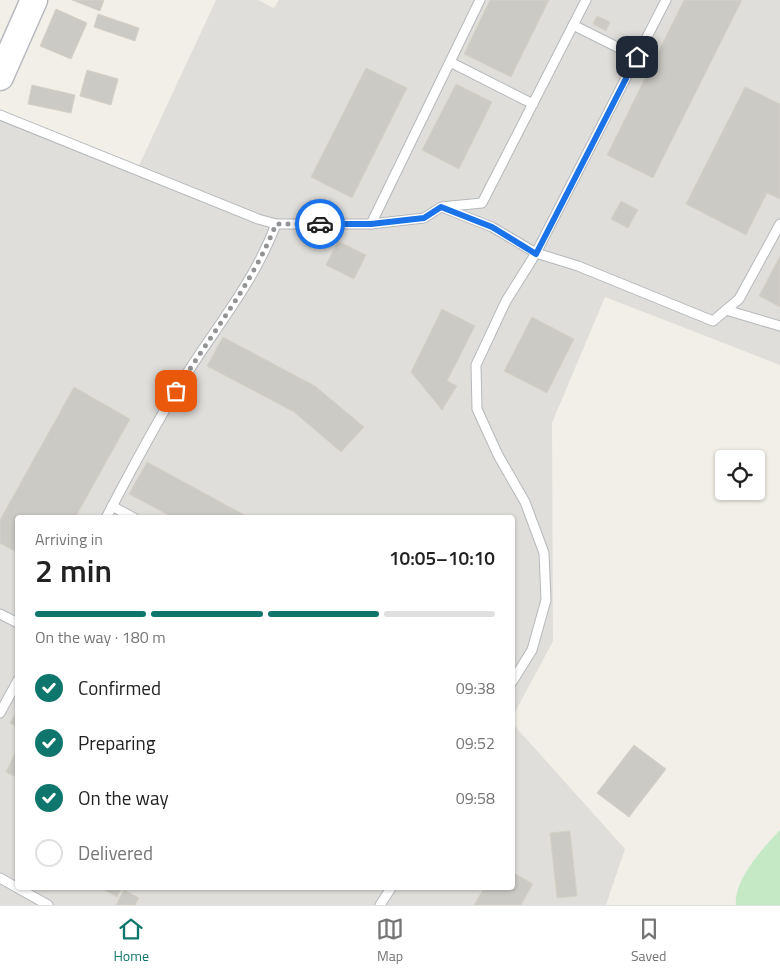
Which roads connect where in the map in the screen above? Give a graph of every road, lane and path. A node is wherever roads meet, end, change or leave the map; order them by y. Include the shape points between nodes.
1 (34, 0) edge
2 (480, 0) edge
3 (586, 0) edge
4 (666, 0) edge
5 (573, 25) junction
6 (637, 57) junction
7 (450, 62) junction
8 (0, 77) edge
9 (533, 104) junction
10 (0, 115) edge
11 (441, 207) junction
12 (276, 224) junction
13 (371, 224) junction
14 (780, 224) edge
15 (536, 254) junction
16 (726, 310) junction
17 (780, 326) edge
18 (112, 506) junction
19 (108, 515) edge
20 (128, 515) edge
21 (0, 614) edge
22 (15, 622) edge
23 (515, 677) edge
24 (15, 685) edge
25 (0, 712) edge
26 (0, 878) edge
27 (15, 886) edge
28 (21, 890) edge
29 (390, 890) edge
30 (48, 905) edge
31 (380, 905) edge

1 - 8 main road
2 - 7 lane
3 - 5 lane
4 - 6 lane
5 - 6 lane
5 - 9 lane
6 - 15 lane
7 - 9 lane
7 - 13 lane
9 - 11 lane via 482,203
10 - 12 lane
11 - 13 lane via 424,218
11 - 15 lane via 492,227
12 - 13 lane
12 - 18 lane via 262,257 184,377
14 - 16 lane via 738,299
15 - 16 lane via 578,266 713,321
15 - 23 lane via 506,301 476,365 477,409 525,502 544,553 546,600 532,650
16 - 17 lane
18 - 19 lane
18 - 20 lane
21 - 22 lane
24 - 25 lane
26 - 27 lane
28 - 30 lane
29 - 31 lane

